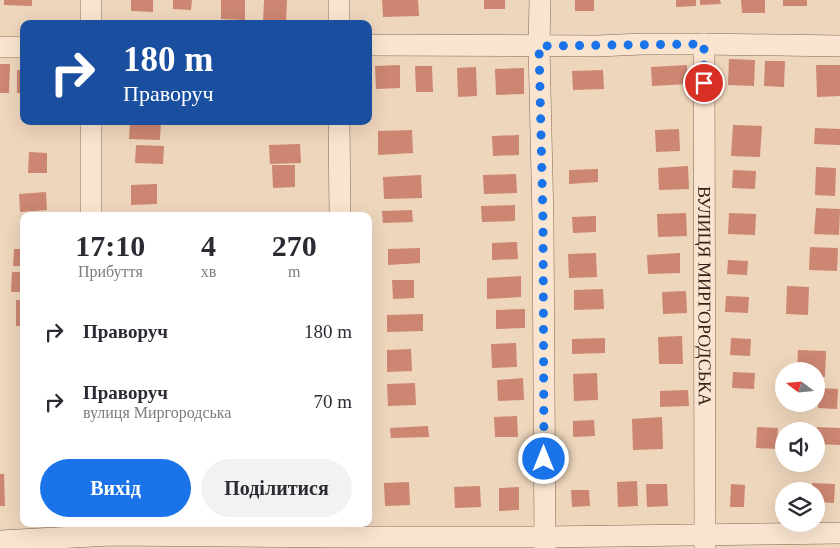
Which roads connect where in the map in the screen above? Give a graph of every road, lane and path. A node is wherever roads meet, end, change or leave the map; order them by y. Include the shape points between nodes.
1 (91, 0) edge
2 (339, 0) edge
3 (540, 0) edge
4 (91, 20) edge
5 (339, 20) edge
6 (704, 44) junction
7 (372, 45) edge
8 (539, 46) junction
9 (840, 46) edge
10 (20, 47) edge
11 (0, 48) edge
12 (91, 125) edge
13 (339, 125) edge
14 (91, 212) edge
15 (340, 212) edge
16 (840, 533) edge
17 (109, 536) edge
18 (343, 536) edge
19 (0, 541) edge
20 (705, 541) edge
21 (545, 542) edge

1 - 4 street
2 - 5 street
3 - 8 street
6 - 8 street
6 - 9 street
6 - 20 street, ВУЛИЦЯ МИРГОРОДСЬКА
7 - 8 street
8 - 21 street
10 - 11 street
12 - 14 street
13 - 15 street
16 - 20 street
17 - 18 street
17 - 19 street
18 - 21 street
20 - 21 street

